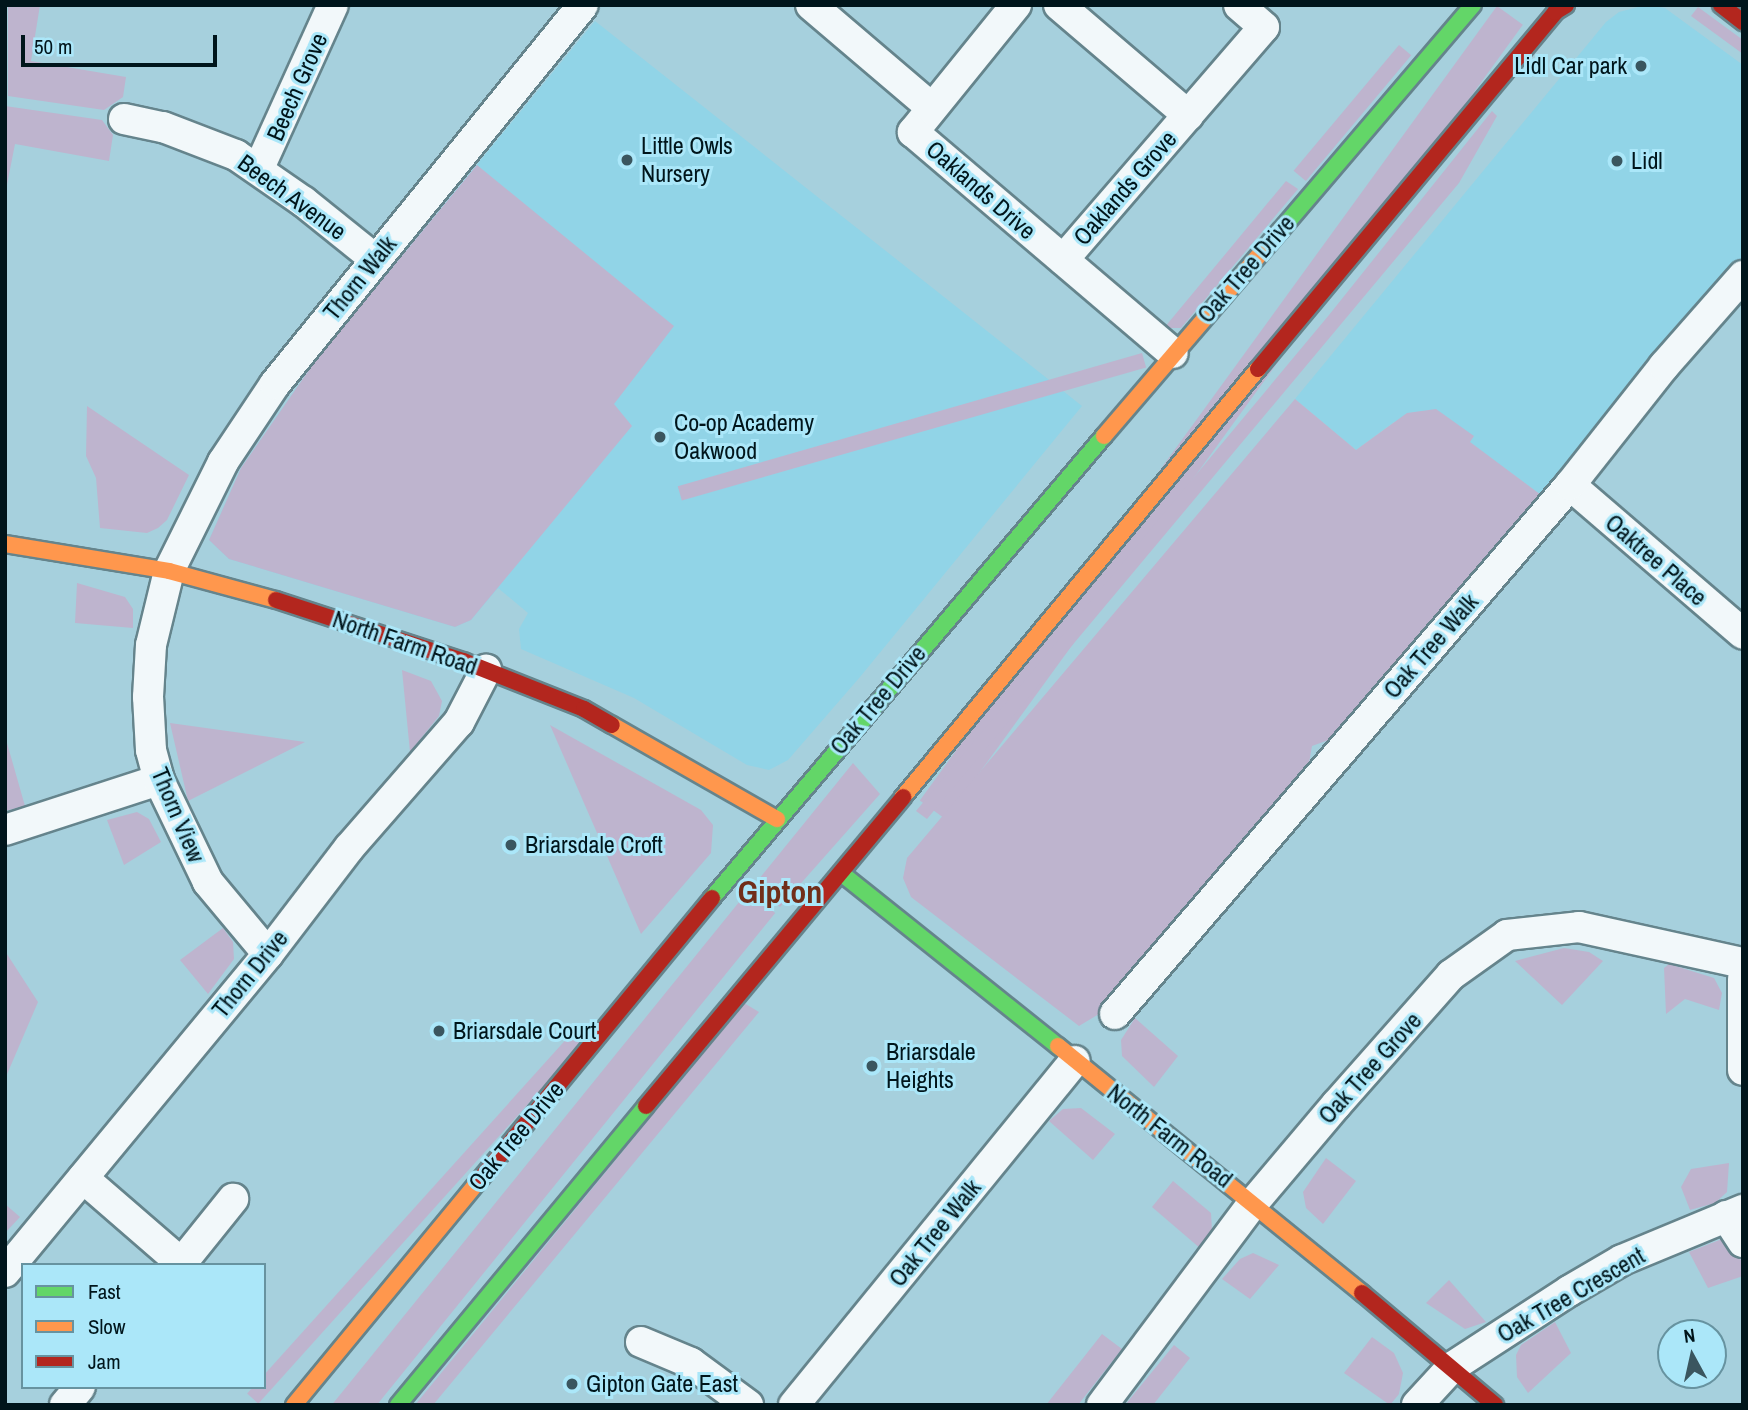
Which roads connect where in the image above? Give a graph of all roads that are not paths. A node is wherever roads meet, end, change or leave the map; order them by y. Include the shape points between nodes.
1 (333, 5) edge
2 (583, 5) edge
3 (811, 5) edge
4 (1016, 5) edge
5 (1059, 5) edge
6 (1239, 5) edge
7 (1474, 5) edge
8 (1566, 5) edge
9 (1721, 5) edge
10 (1743, 22) edge
11 (932, 108) junction
12 (1188, 115) junction
13 (124, 119) dead end
14 (259, 168) junction
15 (375, 259) junction
16 (1063, 260) junction
17 (1743, 276) edge
18 (1173, 353) junction
19 (1570, 485) junction
20 (5, 544) edge
21 (169, 571) junction
22 (1743, 634) edge
23 (486, 670) junction
24 (159, 780) junction
25 (777, 819) junction
26 (5, 830) edge
27 (841, 873) junction
28 (268, 954) junction
29 (1743, 963) edge
30 (1743, 979) edge
31 (1115, 1014) dead end
32 (1075, 1061) junction
33 (1743, 1070) edge
34 (83, 1178) junction
35 (233, 1199) dead end
36 (1254, 1202) junction
37 (1734, 1213) edge
38 (1743, 1242) edge
39 (179, 1263) edge
40 (181, 1263) edge
41 (5, 1272) edge
42 (641, 1342) dead end
43 (1452, 1367) junction
44 (78, 1389) edge
45 (65, 1405) edge
46 (294, 1405) edge
47 (398, 1405) edge
48 (748, 1405) edge
49 (794, 1405) edge
50 (1102, 1405) edge
51 (1417, 1405) edge
52 (1495, 1405) edge

1 - 14 street, Beech Grove
2 - 15 street, Thorn Walk
3 - 11 street
4 - 11 street, Oaklands Drive
5 - 12 street, Oaklands Grove
6 - 12 street, Oaklands Grove via 1264,27
7 - 18 street, Oak Tree Drive
8 - 27 street via 1555,12
9 - 10 street
11 - 16 street, Oaklands Drive via 913,132
12 - 16 street, Oaklands Grove
13 - 14 street, Beech Avenue via 209,143
14 - 15 street, Beech Avenue
15 - 21 street, Thorn Walk via 275,384 223,462
16 - 18 street, Oaklands Drive
17 - 19 street, Oak Tree Walk
18 - 25 street, Oak Tree Drive
19 - 22 street, Oaktree Place
19 - 31 street, Oak Tree Walk
20 - 21 street, North Farm Road
21 - 23 street, North Farm Road via 367,628
21 - 24 street, Thorn View via 151,645 149,684 151,750
23 - 25 street, North Farm Road via 584,709
23 - 28 street, Thorn Drive via 459,722 349,848
24 - 26 street
24 - 28 street, Thorn View via 208,882
25 - 46 street, Oak Tree Drive
27 - 32 street, North Farm Road
27 - 47 street
28 - 34 street, Thorn Drive
29 - 36 street, Oak Tree Grove via 1579,928 1507,935 1451,975
30 - 33 street
32 - 36 street, North Farm Road
32 - 49 street, Oak Tree Walk
34 - 39 street
34 - 41 street, Thorn Drive
35 - 40 street
36 - 43 street, North Farm Road
36 - 50 street, Oak Tree Grove
37 - 38 street
37 - 43 street, Oak Tree Crescent via 1622,1260
42 - 48 street via 691,1363
43 - 51 street, Oak Tree Crescent
43 - 52 street, North Farm Road
44 - 45 street

